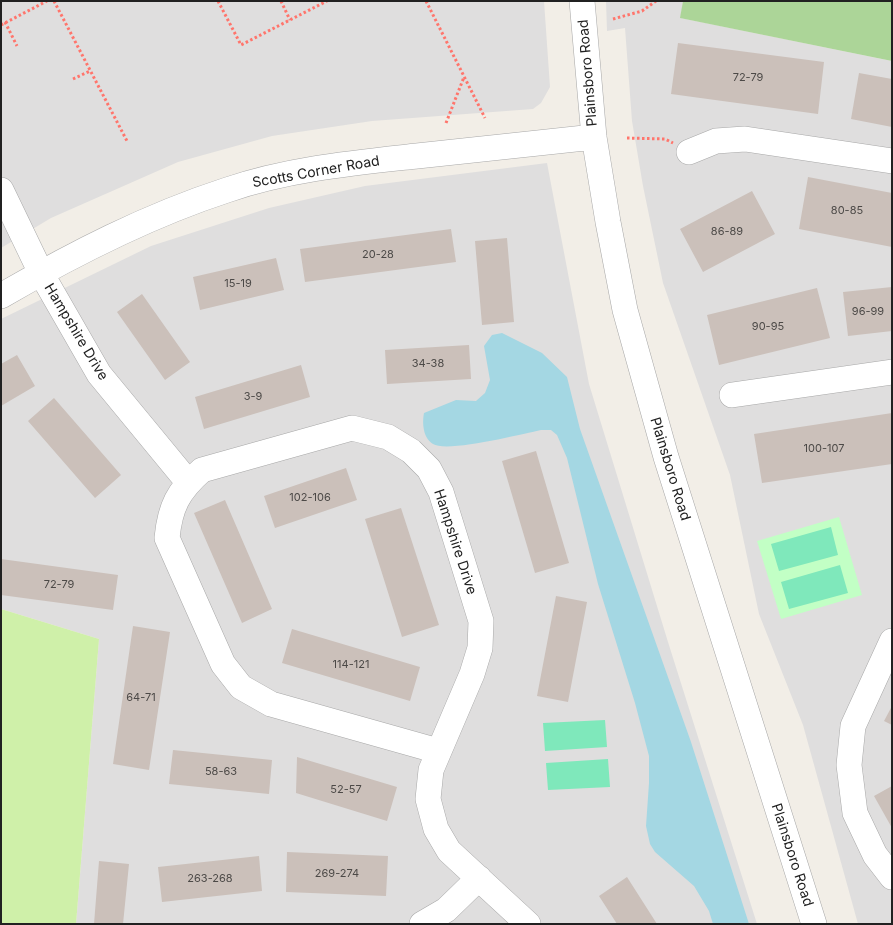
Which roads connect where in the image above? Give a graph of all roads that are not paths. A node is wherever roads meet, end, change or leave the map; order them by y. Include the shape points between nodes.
1 (582, 1) edge
2 (594, 137) junction
3 (689, 152) road end
4 (892, 161) edge
5 (1, 190) edge
6 (41, 273) junction
7 (1, 296) edge
8 (892, 372) edge
9 (732, 395) dead end
10 (188, 482) junction
11 (892, 641) edge
12 (438, 751) junction
13 (892, 877) edge
14 (479, 878) junction
15 (422, 924) edge
16 (528, 924) edge
17 (814, 924) edge

1 - 2 street, Plainsboro Road
2 - 6 street, Scotts Corner Road via 347,164 280,175 164,212
2 - 17 street, Plainsboro Road via 625,310 644,382
3 - 4 street via 716,141 745,139
5 - 6 street, Hampshire Drive
6 - 7 street, Scotts Corner Road
6 - 10 street, Hampshire Drive via 99,374
8 - 9 street
10 - 12 street, Hampshire Drive via 169,518 167,538 223,664 241,687 271,704
10 - 12 street, Hampshire Drive via 202,470 352,428 388,438 412,451 429,469 441,492 481,622 480,648 472,674
11 - 13 street via 853,726 849,765 855,813 875,855
12 - 14 street, Hampshire Drive via 431,770 428,799 436,829 449,851
14 - 15 street via 446,910
14 - 16 street, Hampshire Drive

